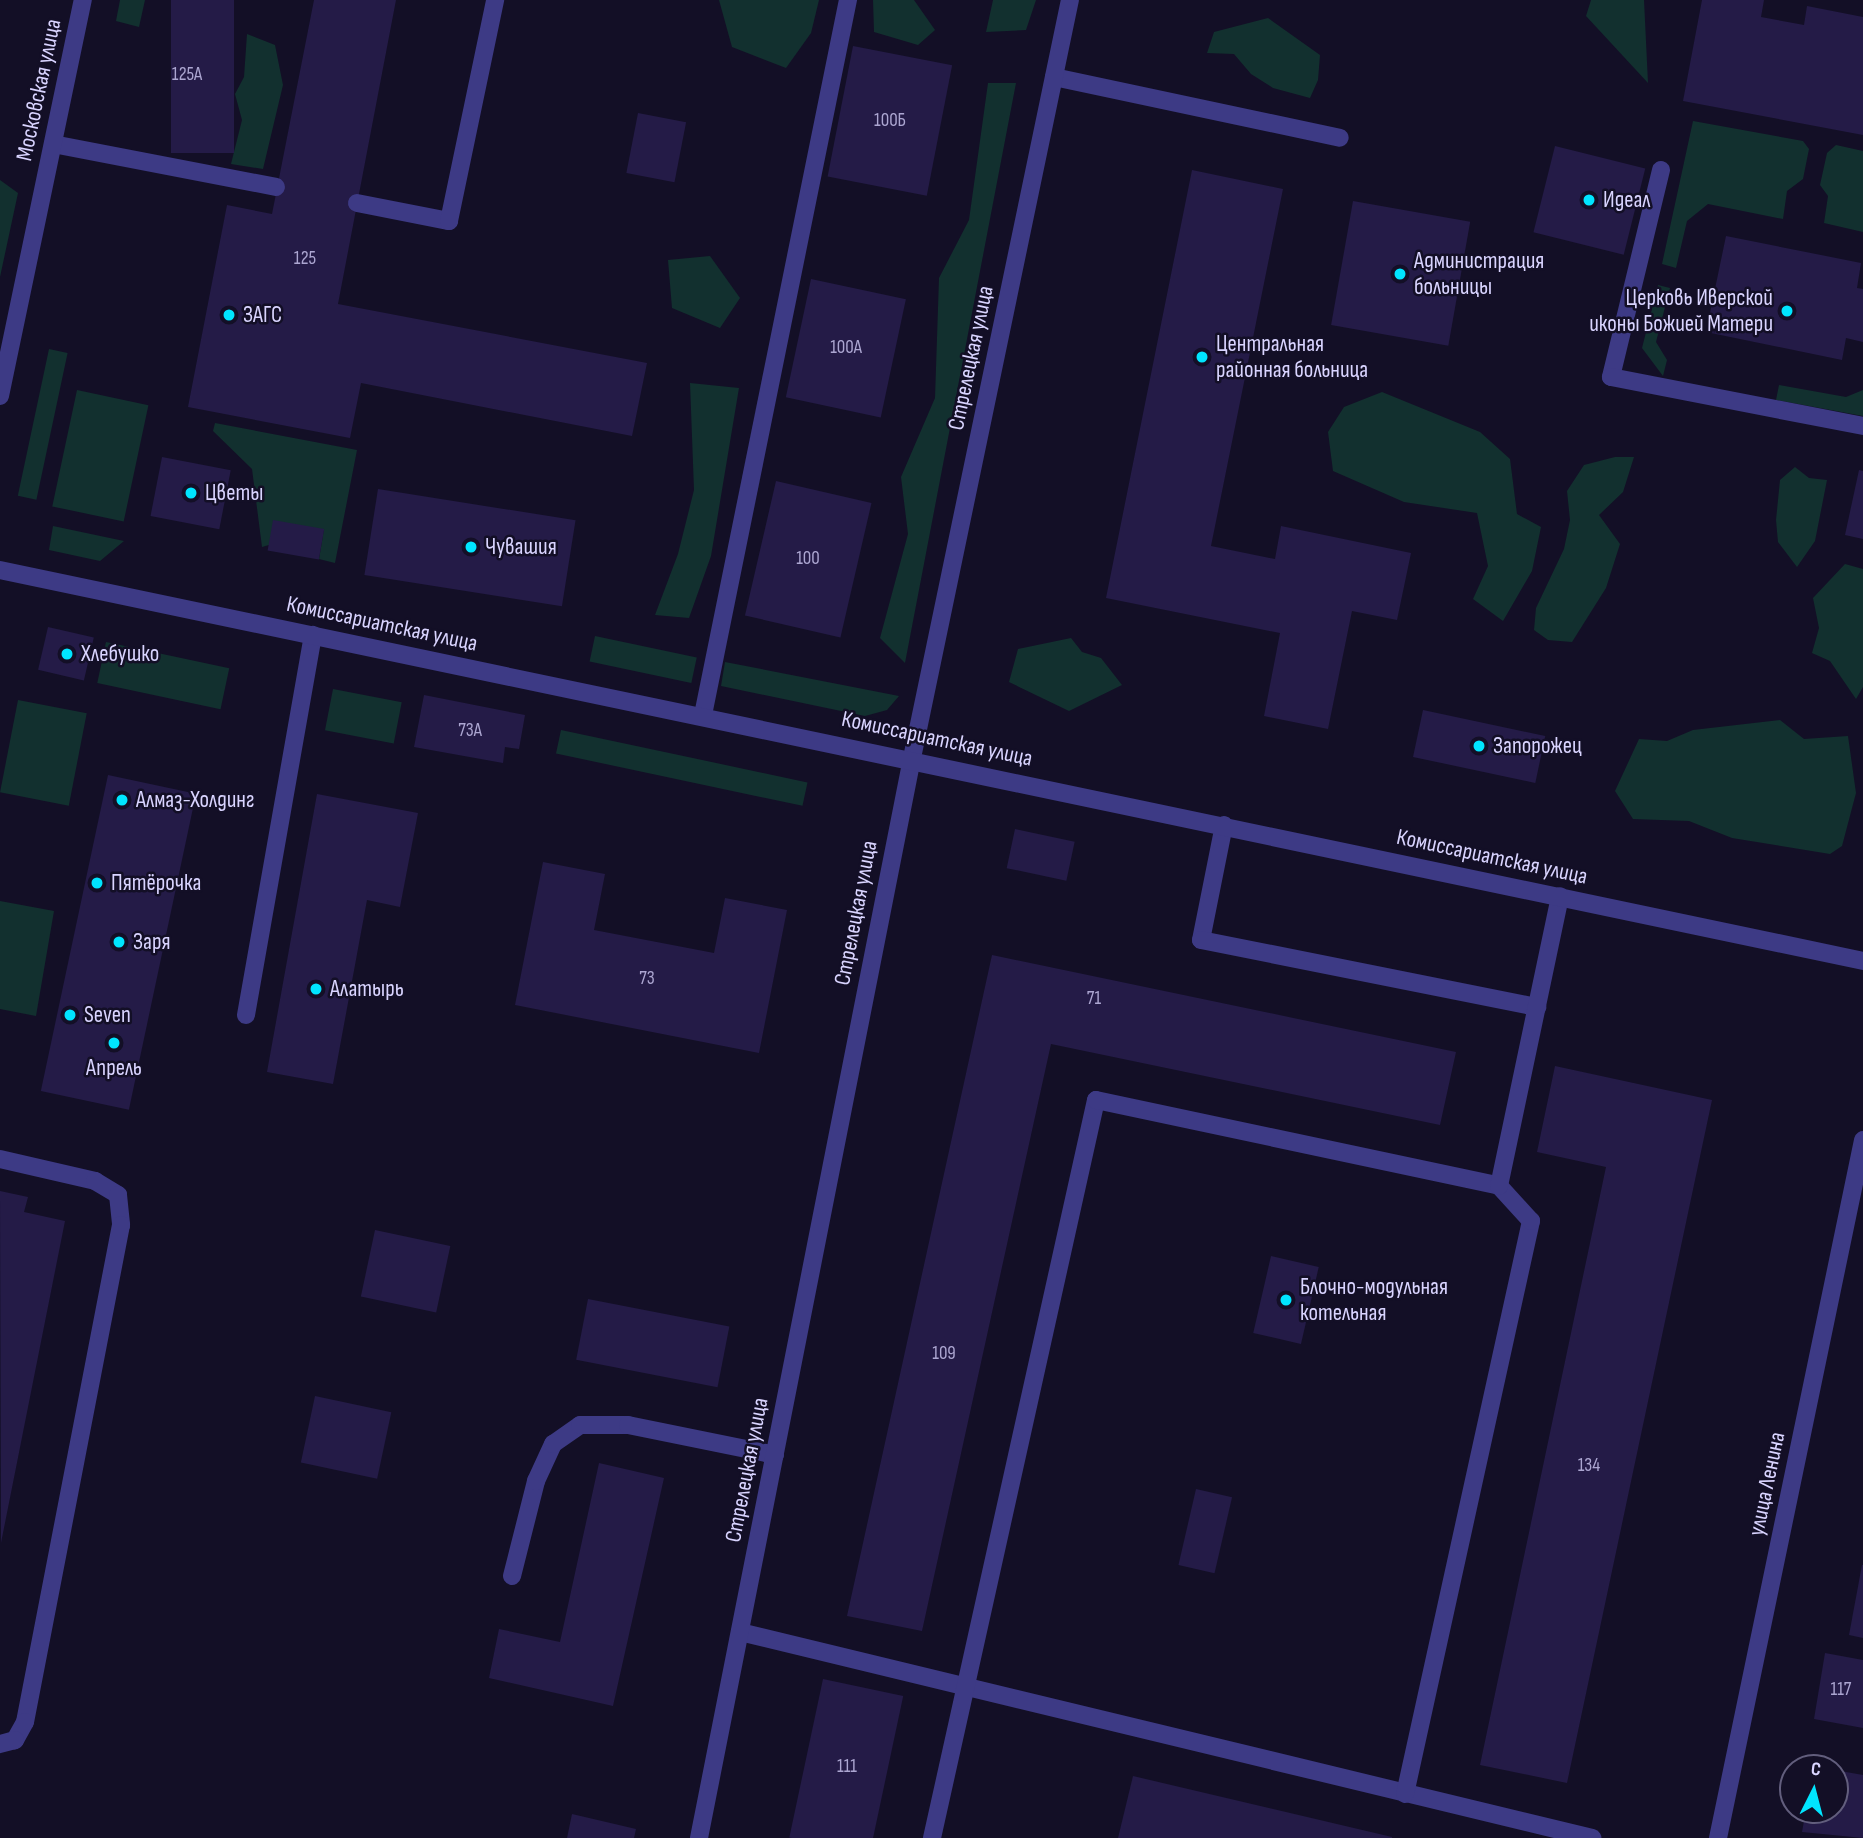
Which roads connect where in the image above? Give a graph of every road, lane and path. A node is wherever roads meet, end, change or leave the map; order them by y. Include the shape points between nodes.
1 (83, 0) edge
2 (495, 0) edge
3 (848, 0) edge
4 (1070, 0) edge
5 (1054, 77) junction
6 (1340, 138) dead end
7 (53, 144) junction
8 (1661, 170) dead end
9 (276, 187) dead end
10 (357, 203) dead end
11 (0, 396) edge
12 (1863, 426) edge
13 (0, 570) edge
14 (313, 635) junction
15 (703, 715) junction
16 (912, 758) junction
17 (1224, 825) junction
18 (1560, 896) junction
19 (1863, 961) edge
20 (1537, 1007) junction
21 (246, 1015) dead end
22 (1863, 1140) edge
23 (0, 1159) edge
24 (1499, 1186) junction
25 (775, 1455) junction
26 (512, 1576) dead end
27 (740, 1632) junction
28 (965, 1686) junction
29 (0, 1744) edge
30 (1405, 1794) junction
31 (699, 1838) edge
32 (932, 1838) edge
33 (1592, 1838) edge
34 (1718, 1838) edge

1 - 7 street, Московская улица
2 - 10 street via 449,221
3 - 15 street
4 - 5 street, Стрелецкая улица
5 - 6 street
5 - 16 street, Стрелецкая улица
7 - 9 street
7 - 11 street, Московская улица
8 - 12 street via 1611,377
13 - 14 street, Комиссариатская улица
14 - 15 street, Комиссариатская улица
14 - 21 street
15 - 16 street, Комиссариатская улица
16 - 17 street, Комиссариатская улица
16 - 25 street, Стрелецкая улица
17 - 18 street, Комиссариатская улица
17 - 20 street via 1201,940
18 - 19 street, Комиссариатская улица
18 - 20 street
20 - 24 street
22 - 34 street, улица Ленина
23 - 29 street via 95,1181 118,1195 121,1225 25,1722 15,1740
24 - 28 street via 1096,1100
24 - 30 street via 1531,1221
25 - 26 street via 628,1425 580,1426 553,1444 536,1481
25 - 27 street, Стрелецкая улица
27 - 28 street
27 - 31 street, Стрелецкая улица
28 - 30 street
28 - 32 street
30 - 33 street

